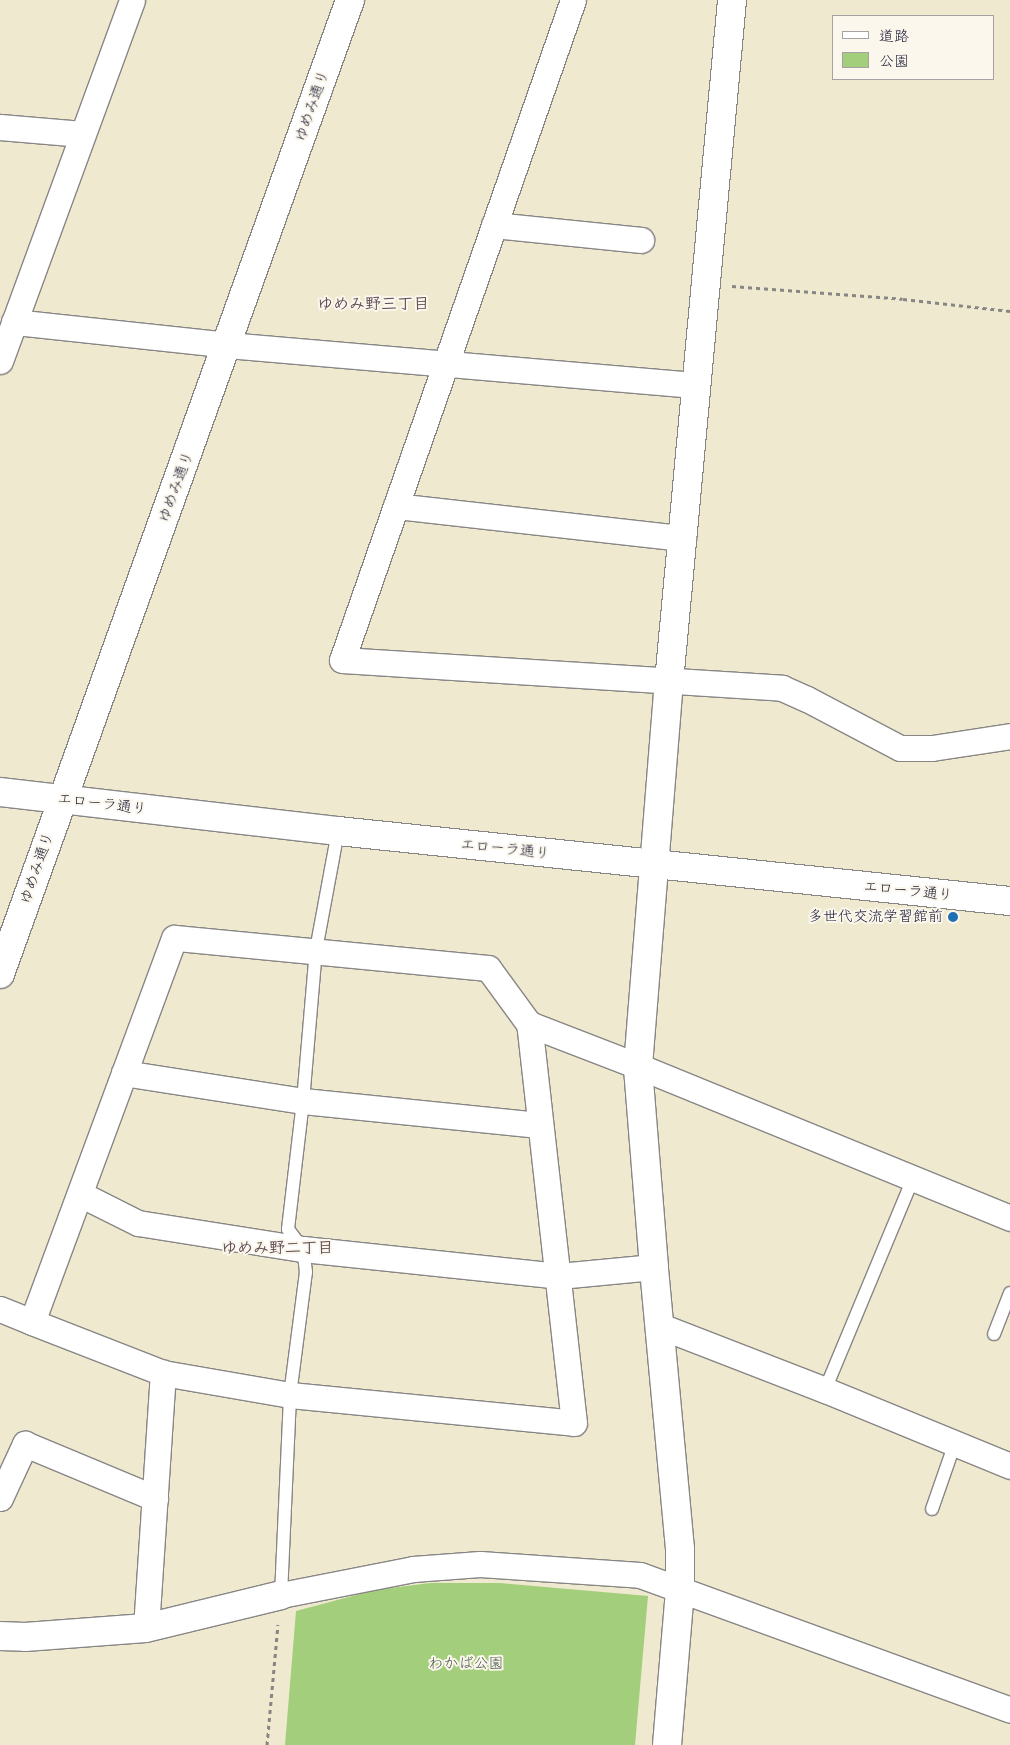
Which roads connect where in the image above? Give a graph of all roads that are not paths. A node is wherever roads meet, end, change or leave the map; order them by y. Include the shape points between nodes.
1 (132, 0) edge
2 (350, 0) edge
3 (573, 0) edge
4 (732, 0) edge
5 (0, 127) edge
6 (82, 134) junction
7 (494, 224) junction
8 (641, 240) dead end
9 (12, 310) edge
10 (228, 345) junction
11 (0, 361) edge
12 (445, 363) junction
13 (696, 385) junction
14 (396, 506) junction
15 (683, 538) junction
16 (669, 682) junction
17 (1010, 736) edge
18 (0, 792) edge
19 (62, 799) junction
20 (338, 831) junction
21 (653, 865) junction
22 (1010, 900) edge
23 (316, 950) junction
24 (0, 974) edge
25 (529, 1024) junction
26 (638, 1066) junction
27 (124, 1073) junction
28 (303, 1101) junction
29 (540, 1125) junction
30 (913, 1179) junction
31 (80, 1194) junction
32 (1010, 1218) edge
33 (303, 1249) junction
34 (654, 1267) junction
35 (559, 1276) junction
36 (1010, 1294) edge
37 (0, 1309) edge
38 (32, 1322) junction
39 (660, 1326) junction
40 (994, 1334) dead end
41 (163, 1372) junction
42 (825, 1390) junction
43 (290, 1396) junction
44 (954, 1443) junction
45 (1010, 1466) edge
46 (0, 1498) edge
47 (155, 1498) junction
48 (932, 1508) dead end
49 (680, 1589) junction
50 (281, 1595) junction
51 (146, 1628) junction
52 (0, 1636) edge
53 (1010, 1710) edge
54 (666, 1745) edge

1 - 6 street
2 - 10 street, ゆめみ通り
3 - 7 street
4 - 13 street
5 - 6 street
6 - 9 street
7 - 8 street
7 - 12 street
9 - 10 street
9 - 11 street
10 - 12 street
10 - 19 street, ゆめみ通り
12 - 13 street
12 - 14 street
13 - 15 street
14 - 15 street
14 - 16 street via 342,660
15 - 16 street
16 - 17 street via 782,688 900,748 932,748
16 - 21 street
18 - 19 street, エローラ通り
19 - 20 street, エローラ通り
19 - 24 street, ゆめみ通り
20 - 21 street, エローラ通り
20 - 23 lane
21 - 22 street, エローラ通り
21 - 26 street
23 - 25 street via 488,968
23 - 27 street via 174,938
23 - 28 lane
25 - 26 street
25 - 29 street
26 - 30 street
26 - 34 street
27 - 28 street
27 - 31 street
28 - 29 street
28 - 33 lane via 288,1229
29 - 35 street
30 - 32 street
30 - 42 lane
31 - 33 street via 138,1222
31 - 38 street
33 - 35 street
33 - 43 lane via 306,1272
34 - 35 street
34 - 39 street
35 - 43 street via 574,1424
36 - 40 lane
37 - 38 street
38 - 41 street
39 - 42 street
39 - 49 street via 680,1549
41 - 43 street
41 - 47 street
42 - 44 street
43 - 50 lane
44 - 45 street
44 - 48 lane
46 - 47 street via 25,1444
47 - 51 street
49 - 50 street via 640,1575 480,1564 413,1569
49 - 53 street
49 - 54 street
50 - 51 street
51 - 52 street

